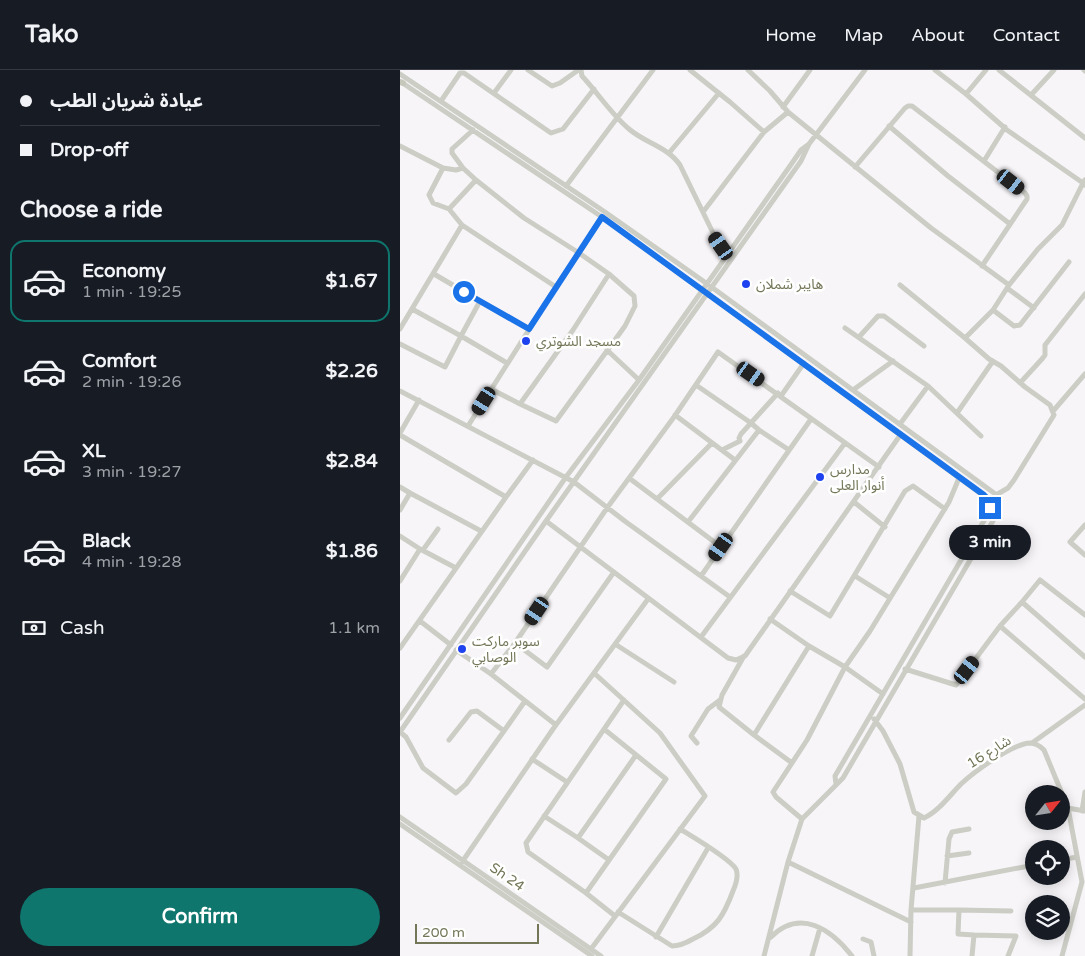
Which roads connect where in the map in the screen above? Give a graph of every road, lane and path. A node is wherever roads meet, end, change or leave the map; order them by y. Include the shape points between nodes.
1 (510, 70) edge
2 (528, 70) edge
3 (654, 70) edge
4 (690, 70) edge
5 (748, 70) edge
6 (810, 70) edge
7 (865, 70) edge
8 (935, 70) edge
9 (986, 70) edge
10 (999, 70) edge
11 (1054, 70) edge
12 (459, 72) edge
13 (579, 72) edge
14 (400, 74) edge
15 (401, 82) edge
16 (594, 89) junction
17 (494, 93) junction
18 (719, 93) junction
19 (966, 94) junction
20 (1031, 95) junction
21 (441, 102) junction
22 (783, 106) junction
23 (788, 112) junction
24 (616, 117) junction
25 (889, 126) junction
26 (1005, 127) junction
27 (473, 130) junction
28 (764, 132) junction
29 (816, 135) junction
30 (1085, 138) edge
31 (809, 144) junction
32 (400, 146) edge
33 (669, 153) junction
34 (984, 161) junction
35 (855, 167) junction
36 (443, 168) junction
37 (463, 168) junction
38 (476, 180) junction
39 (1084, 183) edge
40 (566, 186) junction
41 (449, 209) junction
42 (702, 212) junction
43 (602, 217) junction
44 (1010, 224) junction
45 (462, 225) junction
46 (579, 253) junction
47 (727, 254) junction
48 (1069, 262) dead end
49 (982, 266) junction
50 (434, 274) junction
51 (608, 274) junction
52 (706, 283) junction
53 (900, 285) dead end
54 (1008, 286) junction
55 (556, 287) junction
56 (712, 288) junction
57 (701, 290) junction
58 (708, 294) junction
59 (1085, 294) edge
60 (480, 301) junction
61 (1034, 308) junction
62 (412, 309) junction
63 (993, 310) junction
64 (845, 328) dead end
65 (400, 329) edge
66 (529, 329) junction
67 (461, 336) junction
68 (859, 337) junction
69 (966, 338) junction
70 (400, 344) edge
71 (924, 346) dead end
72 (607, 350) junction
73 (893, 361) junction
74 (993, 361) junction
75 (507, 363) junction
76 (804, 363) junction
77 (1085, 374) edge
78 (639, 380) junction
79 (1020, 383) junction
80 (696, 385) junction
81 (928, 386) junction
82 (491, 389) junction
83 (400, 390) edge
84 (853, 390) junction
85 (779, 395) junction
86 (419, 400) junction
87 (520, 404) junction
88 (1054, 410) junction
89 (957, 413) junction
90 (676, 415) junction
91 (811, 419) junction
92 (751, 422) junction
93 (900, 424) junction
94 (468, 426) junction
95 (759, 430) junction
96 (400, 434) edge
97 (901, 434) junction
98 (980, 436) dead end
99 (712, 443) junction
100 (845, 443) junction
101 (722, 450) junction
102 (789, 450) junction
103 (533, 460) junction
104 (736, 460) junction
105 (879, 467) junction
106 (566, 477) junction
107 (629, 478) junction
108 (959, 478) junction
109 (574, 482) junction
110 (400, 487) edge
111 (410, 493) junction
112 (996, 495) junction
113 (506, 497) junction
114 (657, 499) junction
115 (854, 502) junction
116 (608, 508) junction
117 (945, 509) junction
118 (400, 510) edge
119 (546, 521) junction
120 (688, 522) junction
121 (1085, 526) edge
122 (885, 527) junction
123 (438, 529) dead end
124 (481, 531) junction
125 (400, 536) edge
126 (581, 547) junction
127 (721, 547) junction
128 (422, 549) junction
129 (1085, 555) edge
130 (456, 568) junction
131 (614, 572) junction
132 (701, 576) junction
133 (855, 576) junction
134 (400, 581) edge
135 (790, 591) junction
136 (730, 597) junction
137 (890, 598) junction
138 (648, 599) junction
139 (1022, 602) junction
140 (1085, 615) edge
141 (770, 619) junction
142 (420, 621) junction
143 (1000, 626) junction
144 (701, 637) junction
145 (515, 644) junction
146 (615, 644) junction
147 (451, 645) junction
148 (809, 646) junction
149 (400, 648) edge
150 (456, 650) junction
151 (744, 656) junction
152 (1085, 657) edge
153 (845, 667) junction
154 (905, 669) junction
155 (594, 673) junction
156 (491, 674) junction
157 (674, 682) dead end
158 (883, 694) junction
159 (1085, 699) edge
160 (624, 700) junction
161 (720, 700) junction
162 (525, 701) junction
163 (1085, 705) edge
164 (870, 715) junction
165 (400, 718) edge
166 (875, 720) junction
167 (556, 725) junction
168 (604, 729) junction
169 (504, 730) junction
170 (400, 732) edge
171 (754, 735) junction
172 (449, 740) dead end
173 (697, 743) dead end
174 (1032, 743) junction
175 (636, 755) junction
176 (532, 759) junction
177 (792, 763) junction
178 (567, 782) junction
179 (836, 784) junction
180 (1058, 785) edge
181 (1085, 792) edge
182 (1070, 808) edge
183 (1084, 811) edge
184 (544, 816) junction
185 (919, 816) junction
186 (400, 817) edge
187 (802, 819) junction
188 (1070, 819) edge
189 (400, 824) edge
190 (680, 828) junction
191 (969, 829) dead end
192 (578, 838) junction
193 (708, 848) junction
194 (969, 852) dead end
195 (947, 856) junction
196 (1077, 857) junction
197 (1070, 858) edge
198 (609, 860) junction
199 (788, 862) junction
200 (461, 863) junction
201 (1025, 868) edge
202 (1084, 881) edge
203 (945, 883) junction
204 (914, 888) junction
205 (586, 893) junction
206 (911, 910) junction
207 (959, 910) junction
208 (1011, 911) dead end
209 (617, 914) junction
210 (911, 922) junction
211 (820, 928) junction
212 (974, 936) junction
213 (656, 937) junction
214 (770, 939) junction
215 (863, 939) dead end
216 (587, 952) edge
217 (592, 956) edge
218 (601, 956) edge
219 (764, 956) edge
220 (812, 956) edge
221 (852, 956) edge
222 (874, 956) edge
223 (910, 956) edge
224 (972, 956) edge
225 (1008, 956) edge
226 (1062, 956) edge

1 - 17 street
2 - 13 street via 552,86
3 - 24 street
4 - 18 street
5 - 22 street
6 - 22 street
7 - 29 street
8 - 19 street
9 - 19 street
10 - 20 street
11 - 20 street
12 - 17 street
12 - 21 street
13 - 16 street
14 - 21 street
15 - 27 street
16 - 17 street via 563,129 551,133
16 - 24 street
18 - 28 street
18 - 33 street
19 - 26 street
20 - 30 street
21 - 40 street
22 - 23 street
23 - 28 street
23 - 29 street
24 - 33 street via 646,141
24 - 40 street
25 - 34 street via 905,108 912,106
25 - 35 street
25 - 44 street
26 - 34 street
26 - 39 street
27 - 37 street via 452,149
27 - 43 street
28 - 42 street
29 - 31 street
29 - 35 street
31 - 47 street via 801,150
31 - 56 street via 806,154
32 - 36 street
33 - 42 street via 680,164
34 - 44 street via 1027,196
35 - 49 street
36 - 37 street
36 - 41 street via 429,195 433,203
37 - 38 street
38 - 41 street
38 - 46 street via 524,218
39 - 54 street via 1062,225 1038,248
40 - 52 street
41 - 45 street
42 - 47 street
43 - 46 street
43 - 57 street
44 - 49 street
45 - 50 street
45 - 55 street
46 - 51 street
46 - 55 street
47 - 52 street
48 - 61 street
49 - 54 street
50 - 60 street
50 - 62 street
51 - 72 street via 634,296 635,306
51 - 87 street
52 - 56 street
52 - 57 street
53 - 69 street
54 - 61 street
54 - 63 street
55 - 66 street
56 - 58 street
56 - 84 street
57 - 58 street
57 - 78 street
58 - 76 street
58 - 109 street
59 - 79 street via 1045,345 1045,355
60 - 66 street
60 - 67 street
61 - 63 street via 1016,326
62 - 65 street
62 - 67 street
63 - 69 street
64 - 68 street
66 - 75 street
67 - 70 street via 445,367
67 - 75 street
68 - 71 street via 878,316 884,316
68 - 73 street
69 - 74 street
72 - 78 street
72 - 87 street via 556,421
73 - 81 street
73 - 84 street
74 - 79 street
74 - 89 street
75 - 82 street
76 - 85 street
76 - 97 street
77 - 88 street
78 - 106 street
79 - 88 street
80 - 85 street via 718,352
80 - 90 street
80 - 92 street
81 - 89 street
81 - 93 street
82 - 87 street
82 - 94 street
83 - 86 street
84 - 93 street
85 - 91 street
85 - 92 street
86 - 94 street
86 - 96 street
88 - 112 street via 1014,480
89 - 98 street
90 - 99 street
90 - 107 street
91 - 100 street
91 - 102 street
92 - 95 street
92 - 101 street via 740,441
93 - 112 street
94 - 103 street
95 - 102 street
95 - 104 street
96 - 113 street
97 - 105 street
97 - 108 street
99 - 101 street
99 - 114 street
100 - 105 street
100 - 136 street
101 - 104 street
102 - 127 street
103 - 106 street
103 - 113 street
104 - 120 street
105 - 115 street
106 - 109 street
106 - 147 street
107 - 114 street
107 - 116 street
108 - 117 street
108 - 158 street via 988,499 989,512
109 - 116 street
109 - 119 street
110 - 111 street
111 - 118 street
111 - 124 street
112 - 154 street via 999,503 997,514
113 - 124 street
114 - 120 street
115 - 122 street
115 - 135 street
116 - 126 street
116 - 132 street
117 - 122 street via 911,486
117 - 137 street
119 - 126 street
119 - 150 street
120 - 127 street
121 - 129 street via 1070,542
122 - 133 street
123 - 128 street
124 - 130 street
125 - 128 street
126 - 131 street
126 - 145 street
127 - 132 street
128 - 130 street
128 - 134 street
130 - 142 street
131 - 138 street
131 - 145 street via 547,667
132 - 136 street
133 - 135 street via 830,616
133 - 137 street
135 - 141 street
136 - 144 street
137 - 153 street
138 - 144 street
138 - 146 street
139 - 140 street via 1040,580
139 - 143 street
139 - 152 street
141 - 148 street
141 - 151 street
142 - 147 street
142 - 149 street
143 - 154 street via 956,685
143 - 159 street
144 - 151 street via 728,658 736,660
145 - 156 street
146 - 155 street
146 - 157 street
147 - 165 street
148 - 153 street
148 - 171 street
150 - 156 street
150 - 170 street
151 - 161 street
153 - 158 street
153 - 177 street
154 - 166 street
155 - 160 street
155 - 167 street
156 - 162 street
158 - 164 street
160 - 168 street
160 - 190 street via 660,732 705,796
161 - 171 street via 719,707
161 - 173 street via 708,709 691,736
162 - 167 street
162 - 169 street
163 - 174 street
164 - 166 street
164 - 179 street via 835,776
166 - 179 street via 843,778
166 - 185 street via 900,764 914,812
167 - 176 street
168 - 175 street
168 - 178 street
169 - 170 street via 456,793 423,768
169 - 172 street via 473,711
171 - 177 street
174 - 180 street, شارع 16 via 1044,750
174 - 185 street, شارع 16 via 985,765 931,814 924,818
175 - 192 street
175 - 198 street via 666,779
176 - 178 street
176 - 200 street
177 - 187 street via 773,792
178 - 184 street
179 - 187 street
181 - 183 street
182 - 183 street
184 - 192 street
184 - 205 street via 526,843 528,852
185 - 204 street
186 - 200 street, Sh 24
187 - 199 street
188 - 196 street, شارع 16
189 - 200 street, Sh 24
190 - 193 street
190 - 209 street
191 - 195 street via 952,832
192 - 198 street
193 - 213 street
193 - 213 street via 735,867 738,874 727,909 710,930 678,946
194 - 195 street
195 - 203 street
196 - 197 street
196 - 202 street, شارع 16
198 - 205 street
199 - 210 street
199 - 214 street
200 - 216 street, Sh 24
201 - 203 street
202 - 226 street, شارع 16
203 - 204 street
204 - 206 street
205 - 209 street
206 - 207 street
206 - 210 street
207 - 208 street
207 - 212 street via 958,934
209 - 213 street
209 - 216 street
210 - 223 street
211 - 214 street via 806,923 792,924
211 - 220 street
211 - 221 street via 834,936
212 - 224 street
212 - 225 street via 1016,936
214 - 219 street
215 - 222 street via 871,942
216 - 217 street, Sh 24
216 - 218 street, Sh 24

